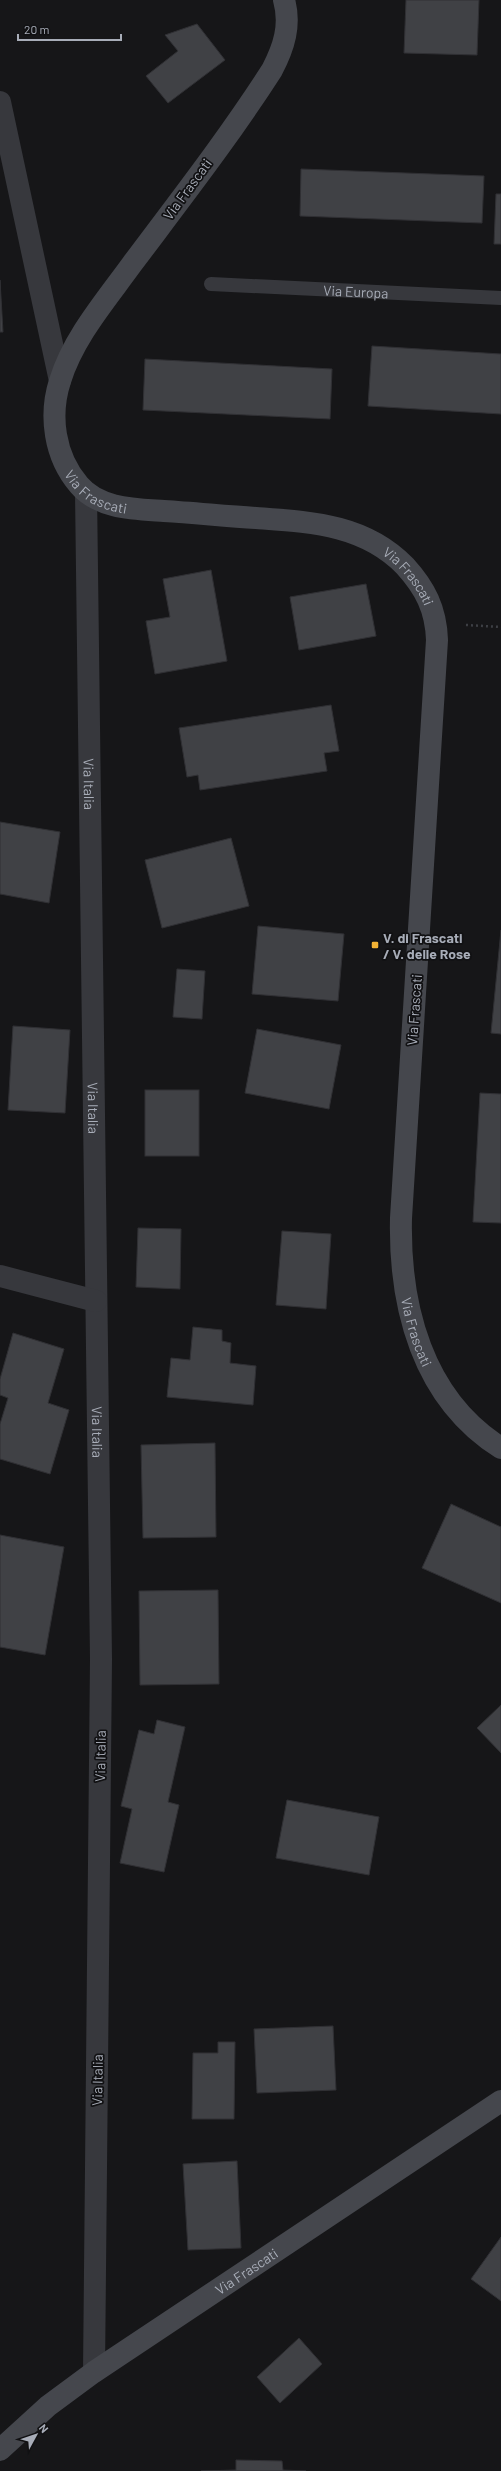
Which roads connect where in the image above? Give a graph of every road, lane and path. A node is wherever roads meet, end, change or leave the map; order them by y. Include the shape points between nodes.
1 (284, 0) edge
2 (0, 102) edge
3 (211, 284) dead end
4 (501, 298) edge
5 (60, 381) junction
6 (86, 492) junction
7 (436, 624) junction
8 (501, 627) edge
9 (0, 1276) edge
10 (96, 1301) junction
11 (501, 1448) edge
12 (501, 2101) edge
13 (94, 2372) junction
14 (0, 2450) edge

1 - 5 main road, Via Frascati via 287,15 286,36 272,70 93,318 67,363
2 - 5 street
3 - 4 lane, Via Europa
5 - 6 main road, Via Frascati via 54,414 58,442 66,464
6 - 7 main road, Via Frascati via 103,502 125,506 308,522 353,532 375,542 411,573 431,602
6 - 10 street, Via Italia
7 - 8 path
7 - 11 main road, Via Frascati via 401,1218 402,1271 413,1326 439,1388 463,1415
9 - 10 street
10 - 13 street, Via Italia via 101,1659
12 - 13 main road, Via Frascati
13 - 14 main road, Via Frascati via 48,2406

